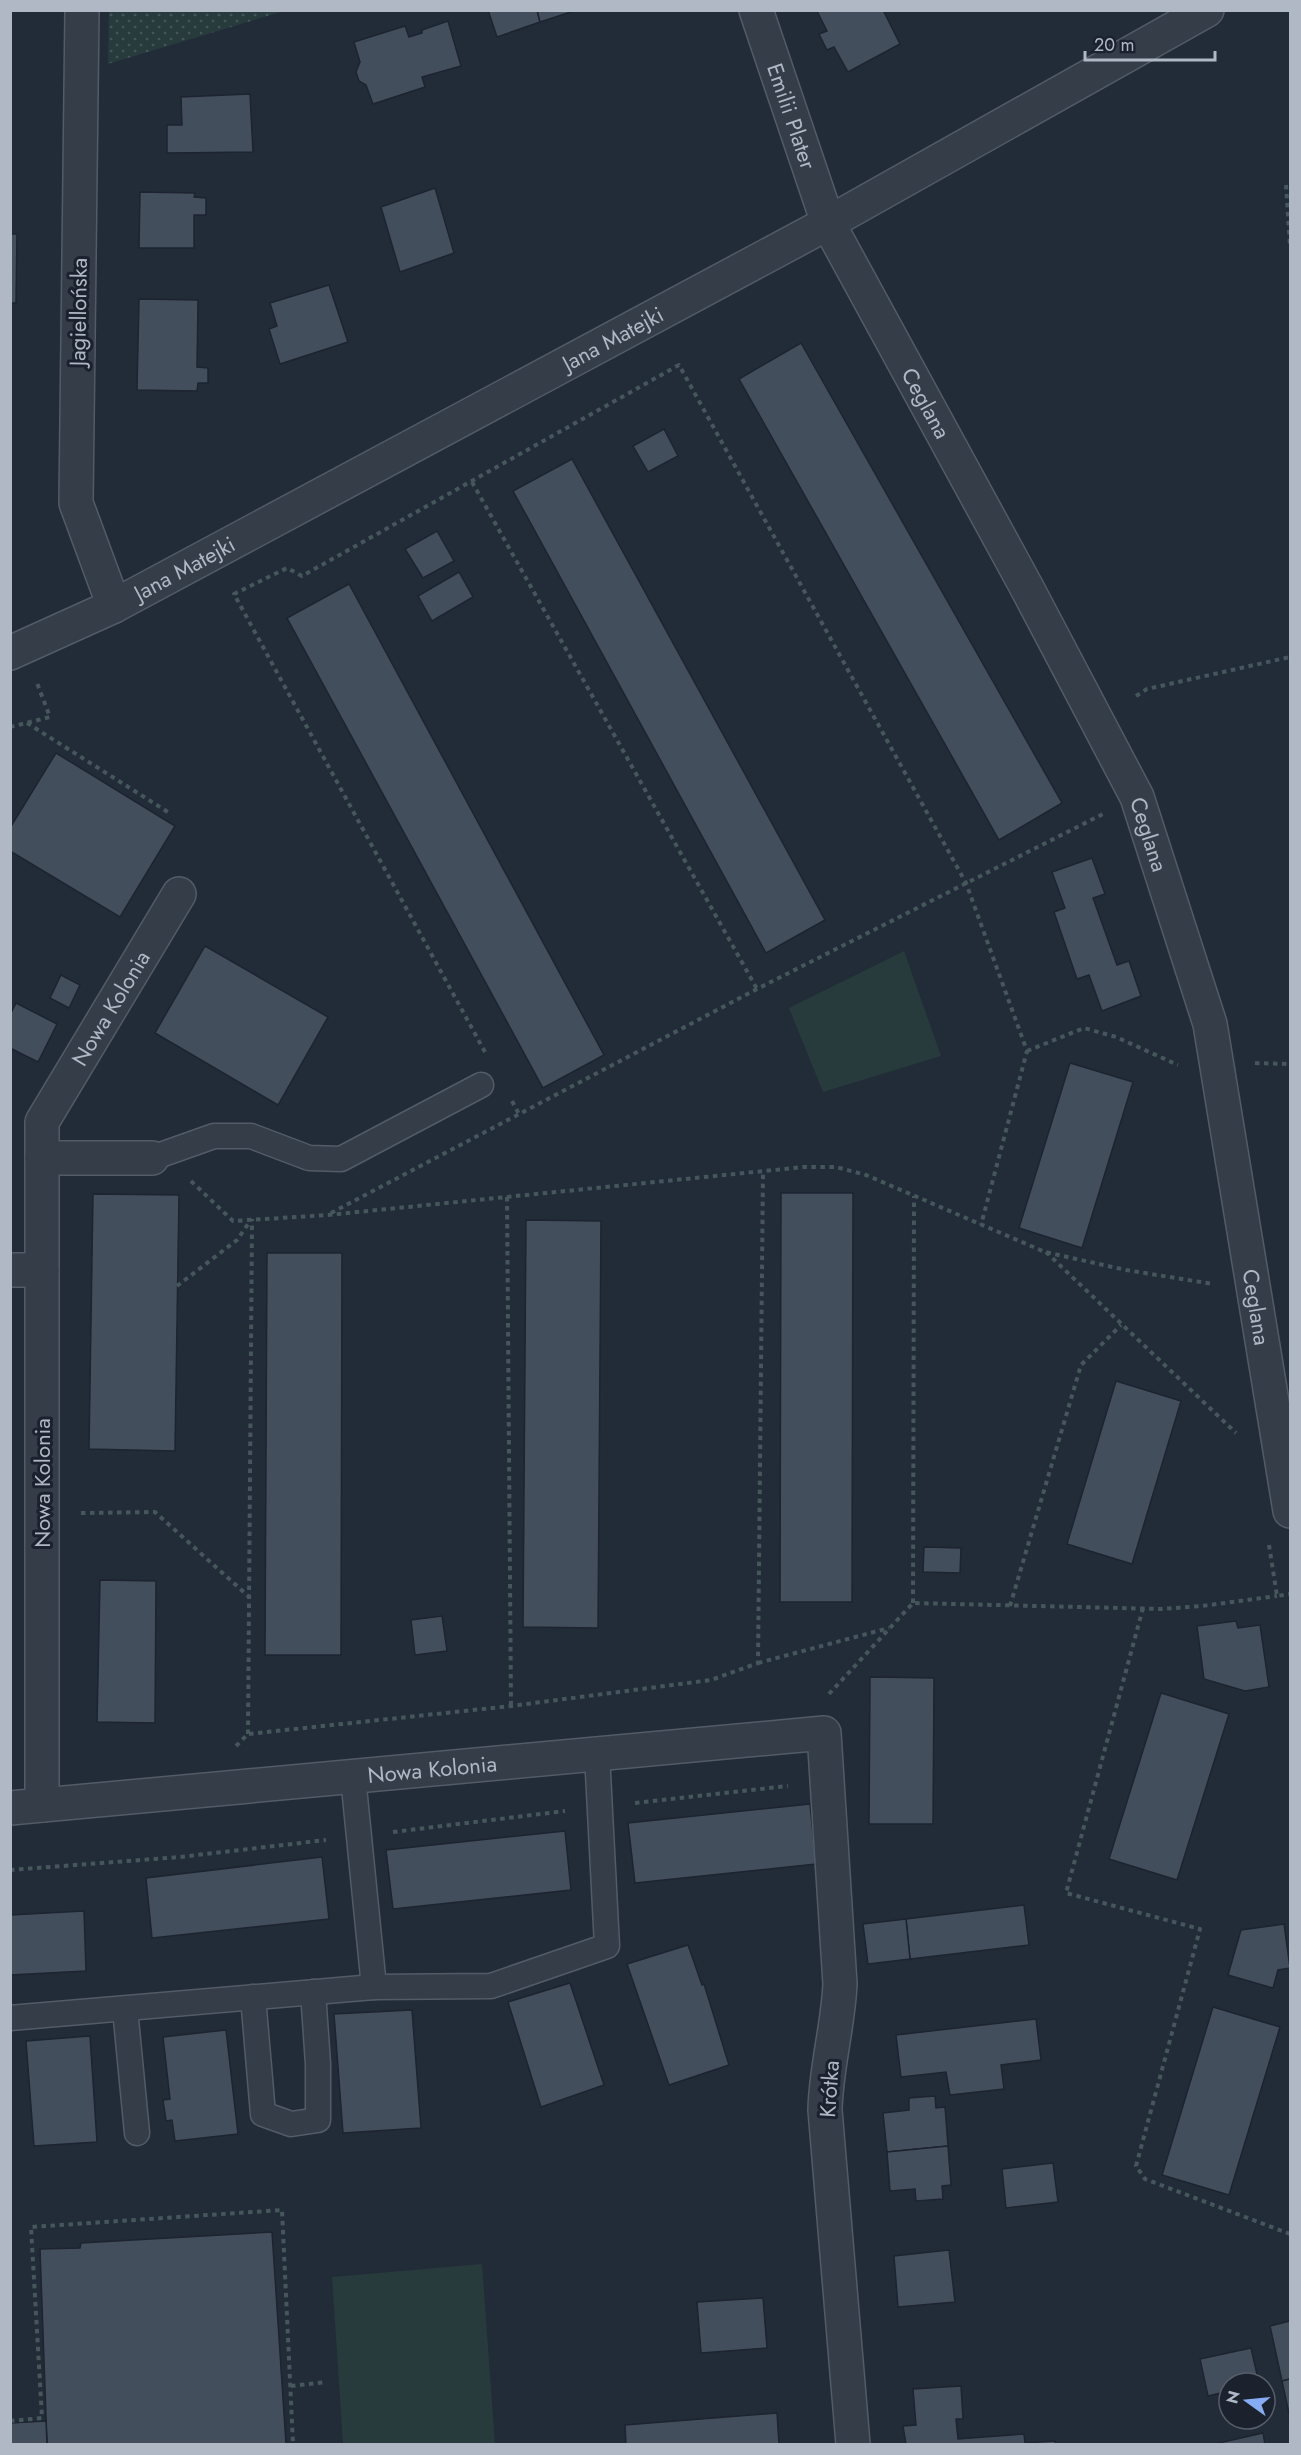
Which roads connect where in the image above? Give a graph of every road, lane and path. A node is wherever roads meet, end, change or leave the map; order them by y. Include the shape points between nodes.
1 (82, 10) edge
2 (756, 10) edge
3 (1207, 10) edge
4 (1286, 185) dead end
5 (828, 223) junction
6 (1290, 246) edge
7 (472, 482) junction
8 (114, 606) junction
9 (10, 653) edge
10 (1290, 657) edge
11 (37, 682) dead end
12 (1136, 696) dead end
13 (27, 723) junction
14 (10, 727) edge
15 (1137, 797) junction
16 (171, 814) dead end
17 (966, 883) junction
18 (179, 894) dead end
19 (758, 989) junction
20 (1027, 1051) junction
21 (486, 1054) dead end
22 (1280, 1064) dead end
23 (1290, 1064) edge
24 (1187, 1066) dead end
25 (481, 1085) dead end
26 (509, 1095) dead end
27 (520, 1116) junction
28 (42, 1158) junction
29 (152, 1158) junction
30 (763, 1171) junction
31 (914, 1196) junction
32 (507, 1197) junction
33 (328, 1215) junction
34 (252, 1219) junction
35 (981, 1225) junction
36 (1045, 1252) junction
37 (26, 1270) edge
38 (1214, 1284) dead end
39 (177, 1286) dead end
40 (1121, 1325) junction
41 (1238, 1435) dead end
42 (1290, 1511) edge
43 (42, 1513) junction
44 (1268, 1540) dead end
45 (1290, 1594) edge
46 (249, 1596) junction
47 (1277, 1596) junction
48 (913, 1603) junction
49 (1010, 1606) junction
50 (1143, 1608) junction
51 (890, 1628) junction
52 (758, 1664) junction
53 (511, 1706) junction
54 (824, 1733) junction
55 (248, 1734) junction
56 (597, 1754) junction
57 (353, 1777) junction
58 (827, 1781) junction
59 (206, 1790) junction
60 (42, 1805) junction
61 (599, 1807) junction
62 (10, 1808) edge
63 (358, 1837) junction
64 (10, 1870) edge
65 (374, 1987) junction
66 (313, 1992) junction
67 (253, 1997) junction
68 (125, 2009) junction
69 (10, 2018) edge
70 (137, 2133) dead end
71 (1290, 2234) edge
72 (326, 2382) dead end
73 (291, 2386) junction
74 (10, 2421) edge
75 (293, 2445) edge
76 (853, 2445) edge

1 - 8 street, Jagiellońska via 76,503
2 - 5 street, Emilii Plater
3 - 5 street, Jana Matejki
4 - 6 path
5 - 8 street, Jana Matejki
5 - 15 street, Ceglana
7 - 17 path via 679,365
7 - 19 path
7 - 21 path via 302,576 287,568 234,594
8 - 9 street, Jana Matejki
10 - 12 path via 1147,689
11 - 13 path via 50,717
13 - 14 path
13 - 16 path
15 - 17 path
15 - 42 street, Ceglana via 1210,1024
17 - 19 path
17 - 20 path
18 - 28 street, Nowa Kolonia via 42,1122
19 - 27 path
20 - 24 path via 1084,1028
20 - 35 path
22 - 23 path
25 - 29 lane via 341,1159 309,1158 251,1136 214,1136
26 - 27 path
27 - 33 path
28 - 29 street
28 - 37 street, Nowa Kolonia
29 - 34 path via 184,1174 233,1221
30 - 31 path via 847,1168
30 - 32 path
30 - 52 path
31 - 35 path
31 - 48 path
32 - 33 path
32 - 53 path
33 - 34 path
34 - 39 path via 237,1240
34 - 46 path
35 - 36 path
36 - 38 path
36 - 40 path
37 - 43 street, Nowa Kolonia
40 - 41 path
40 - 49 path via 1081,1365
43 - 46 path via 155,1512
43 - 60 street, Nowa Kolonia
44 - 47 path
45 - 47 path
46 - 55 path
47 - 50 path via 1202,1606
48 - 49 path
48 - 51 path
49 - 50 path
50 - 71 path via 1066,1893 1200,1929 1136,2166 1144,2179
51 - 52 path
51 - 54 path via 825,1698
52 - 53 path via 711,1680
53 - 55 path
54 - 56 street, Nowa Kolonia
54 - 58 street, Krótka
55 - 59 path
56 - 57 street, Nowa Kolonia
56 - 61 lane
57 - 59 street, Nowa Kolonia
57 - 63 lane
58 - 61 path
58 - 76 street, Krótka via 840,1984 826,2075 825,2110
59 - 60 street, Nowa Kolonia
60 - 62 street, Nowa Kolonia
61 - 63 path
61 - 65 lane via 606,1946 491,1986
63 - 64 path via 180,1857
63 - 65 lane
65 - 66 lane
66 - 67 lane
66 - 67 lane via 318,2120 291,2124 262,2114
67 - 68 lane
68 - 69 lane
68 - 70 lane
72 - 73 path
73 - 74 path via 282,2210 31,2227 42,2418
73 - 75 path

